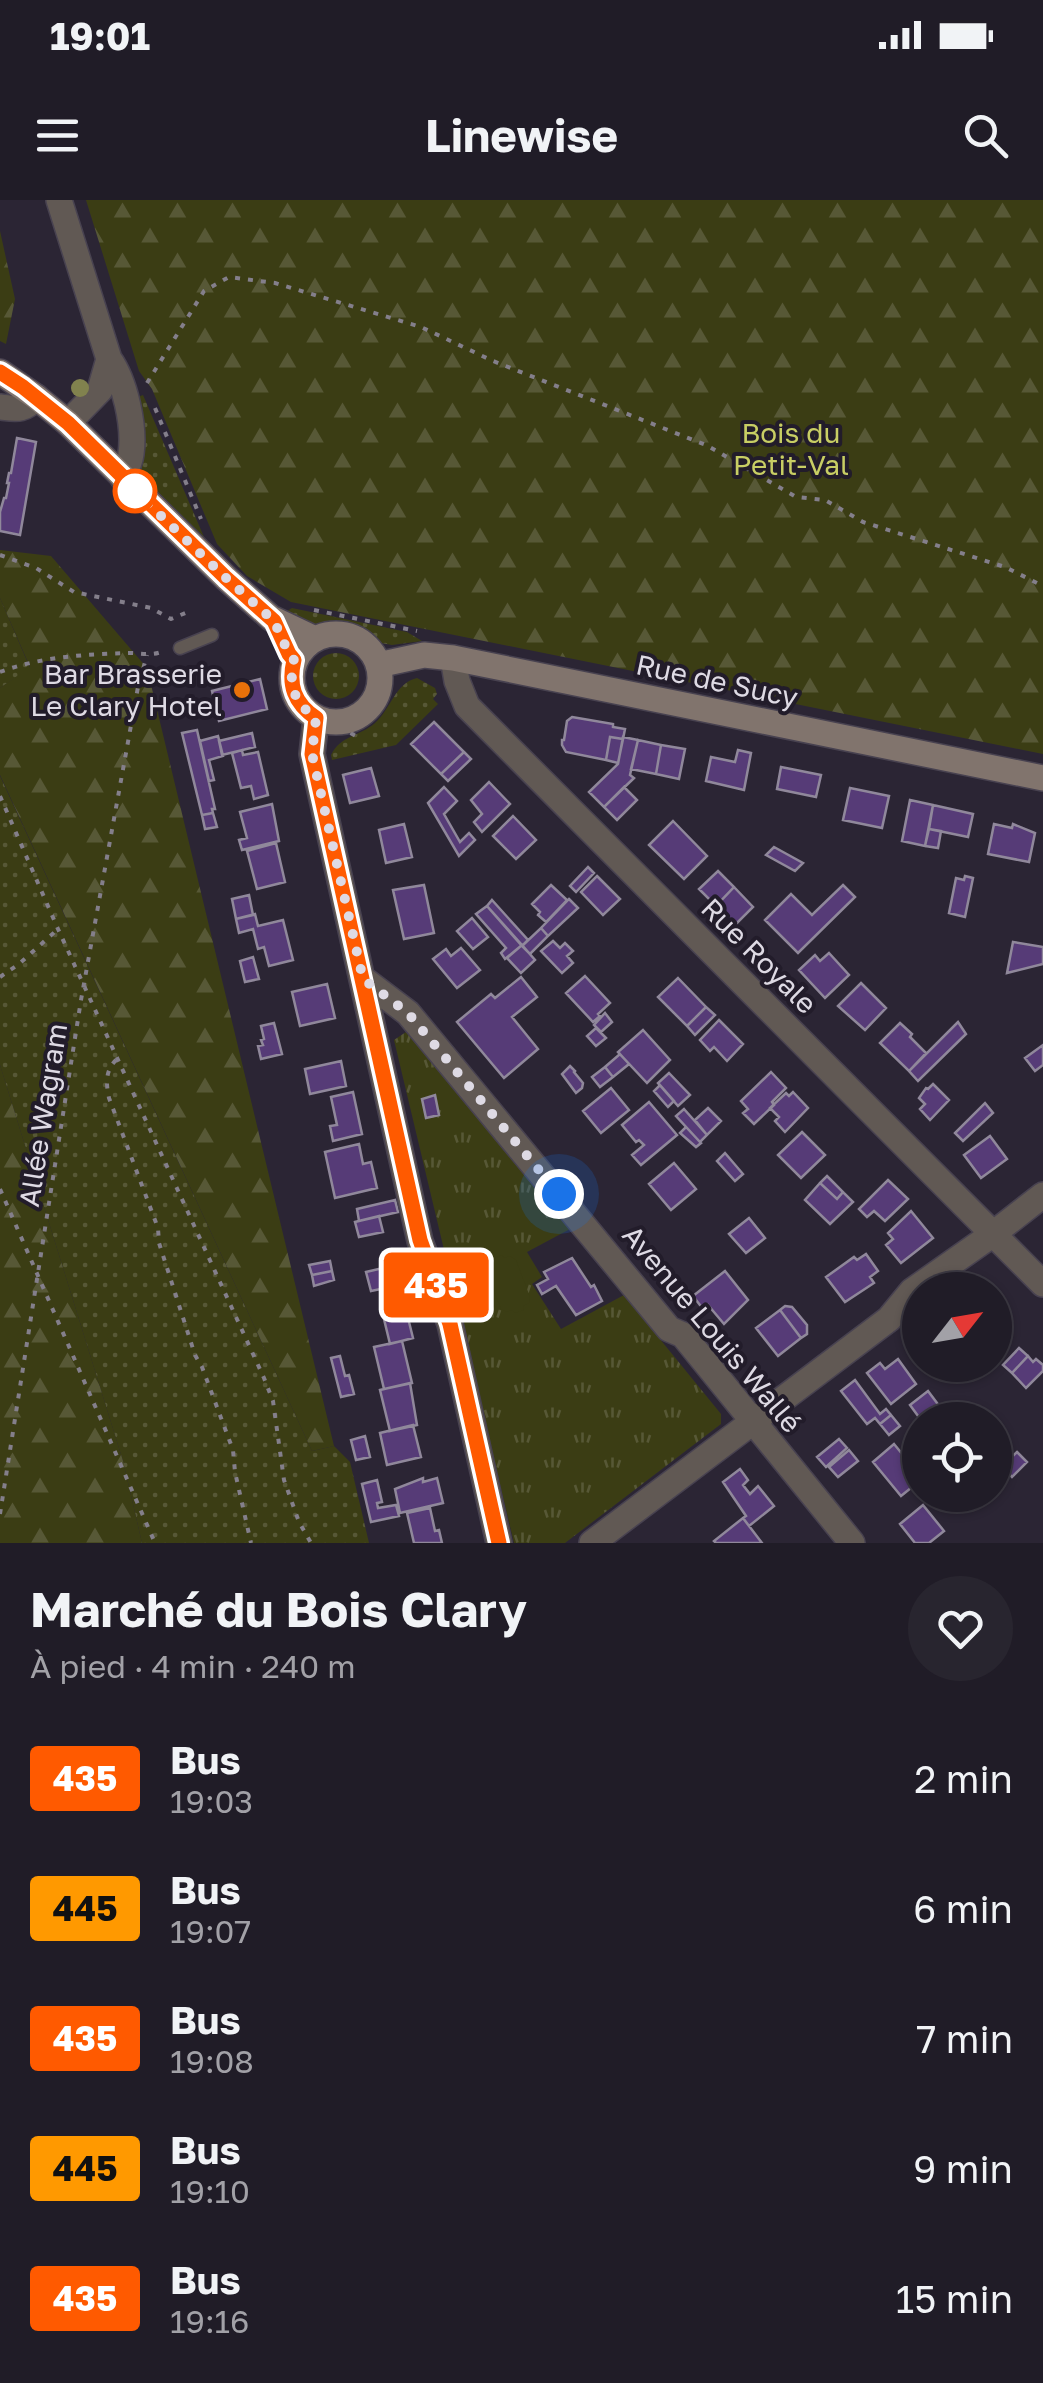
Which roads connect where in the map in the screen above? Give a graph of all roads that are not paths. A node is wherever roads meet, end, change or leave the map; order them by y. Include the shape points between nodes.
1 (59, 200) edge
2 (109, 358) junction
3 (0, 372) edge
4 (36, 397) junction
5 (0, 407) edge
6 (68, 423) junction
7 (124, 478) junction
8 (274, 621) junction
9 (212, 635) dead end
10 (313, 638) junction
11 (180, 648) road end
12 (453, 658) junction
13 (294, 660) junction
14 (378, 665) junction
15 (323, 720) junction
16 (1043, 778) edge
17 (363, 979) junction
18 (1043, 1196) edge
19 (994, 1234) junction
20 (1043, 1284) edge
21 (751, 1422) junction
22 (499, 1543) edge
23 (592, 1543) edge
24 (852, 1543) edge

1 - 2 street
2 - 6 street via 100,390
2 - 7 street via 128,408 131,454
3 - 4 main road
4 - 5 street via 28,406
4 - 6 main road
6 - 7 main road
7 - 8 main road
8 - 10 main road
8 - 13 main road
9 - 11 lane
10 - 13 main road
10 - 14 main road via 349,635
12 - 14 main road, Rue de Sucy via 424,655
12 - 16 main road, Rue de Sucy
12 - 19 street, Rue Royale via 468,706
13 - 15 main road via 296,699
14 - 15 main road via 370,707 345,722
15 - 17 street via 312,754
17 - 21 street, Avenue Louis Wallé via 408,1013
17 - 22 street via 420,1240 450,1324
18 - 19 street
19 - 20 street, Rue Royale
19 - 21 street via 912,1290 889,1318
21 - 23 street
21 - 24 street, Avenue Louis Wallé

